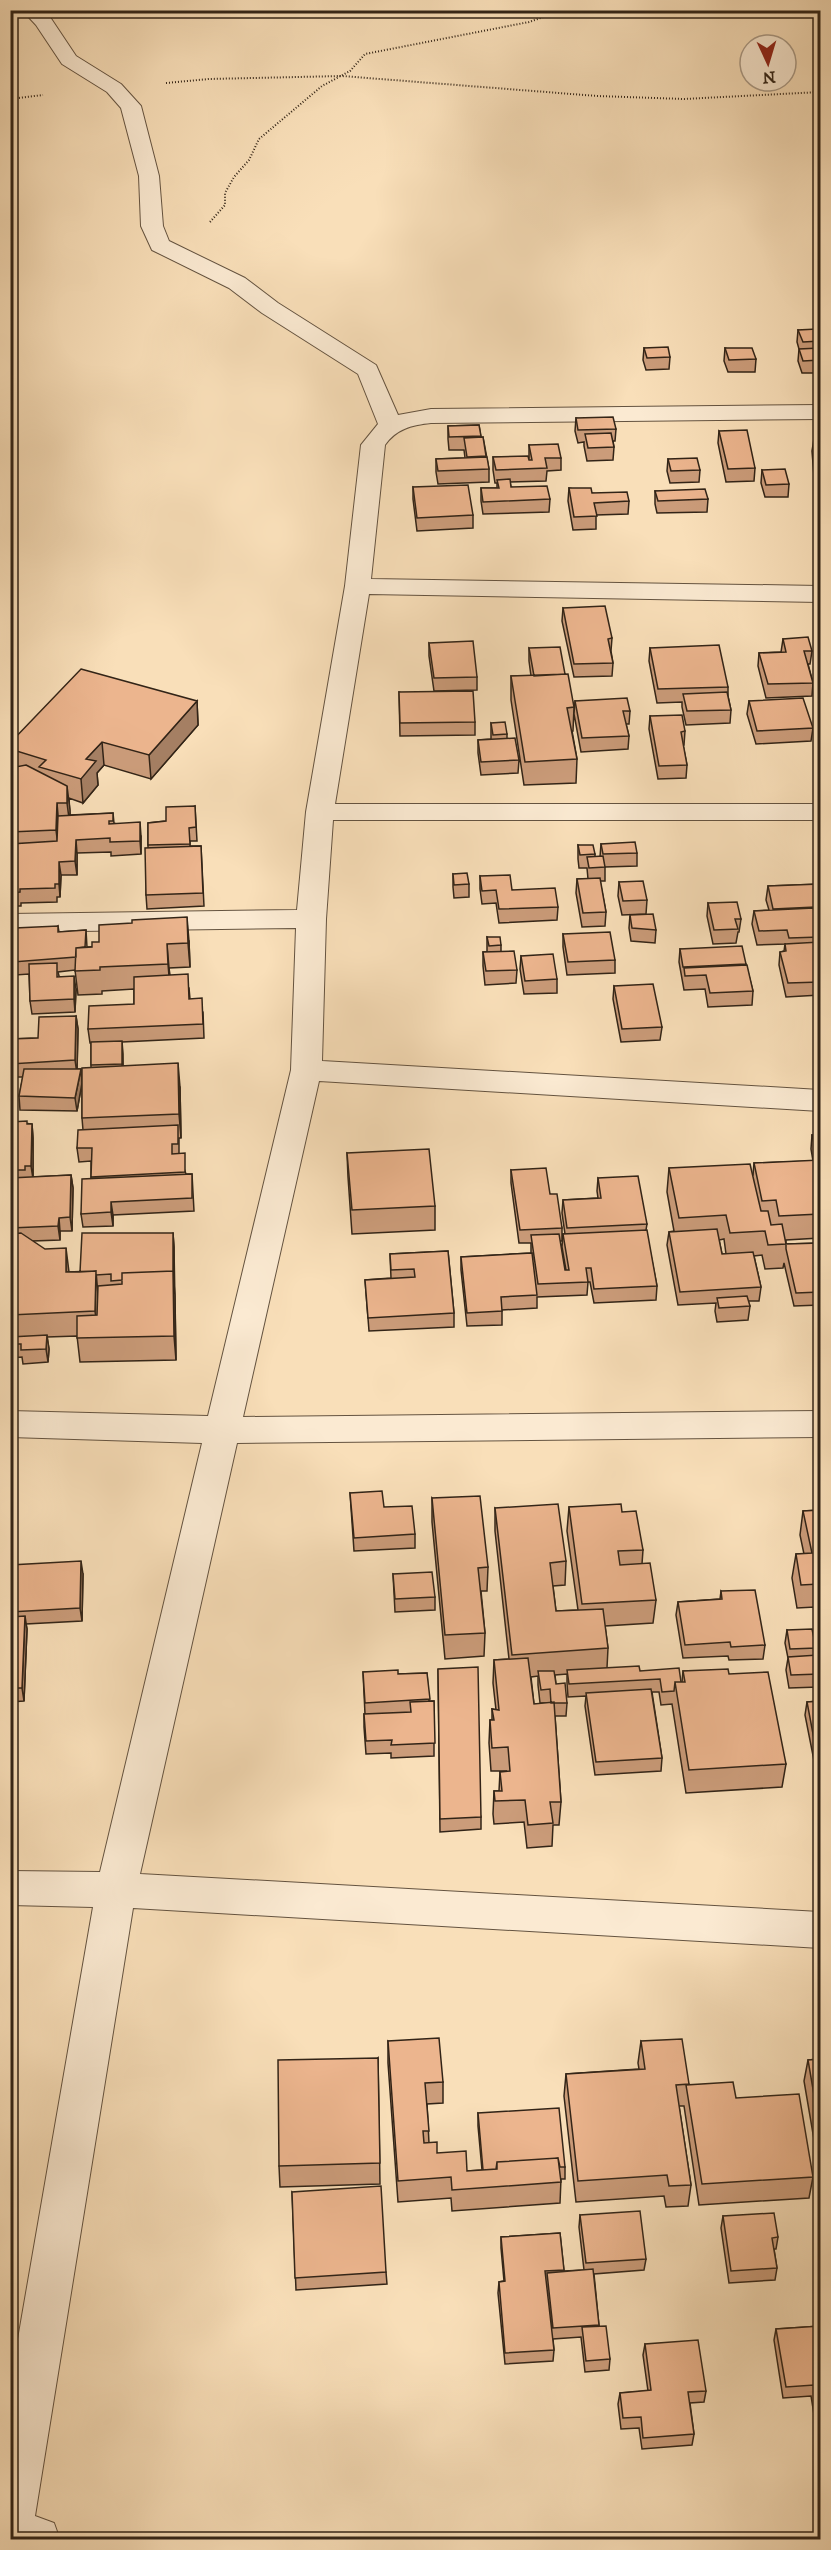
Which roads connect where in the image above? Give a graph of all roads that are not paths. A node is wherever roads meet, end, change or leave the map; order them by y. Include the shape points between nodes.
1 (31, 10) edge
2 (820, 412) edge
3 (390, 425) junction
4 (358, 586) junction
5 (820, 594) edge
6 (320, 812) junction
7 (820, 812) edge
8 (310, 919) junction
9 (10, 923) edge
10 (306, 1070) junction
11 (820, 1101) edge
12 (10, 1424) edge
13 (820, 1424) edge
14 (222, 1430) junction
15 (10, 1888) edge
16 (116, 1890) junction
17 (820, 1930) edge
18 (10, 2524) edge
19 (10, 2539) edge
20 (37, 2540) edge

1 - 3 street via 69,60 114,88 131,106 149,176 153,226 160,245 237,283 368,370
2 - 3 street via 431,416
3 - 4 street via 379,433 373,445
4 - 5 street
4 - 6 street
6 - 7 street
6 - 8 street
8 - 9 street
8 - 10 street
10 - 11 street
10 - 14 street
12 - 14 street
13 - 14 street
14 - 16 street
15 - 16 street
16 - 17 street
16 - 18 street
19 - 20 street

